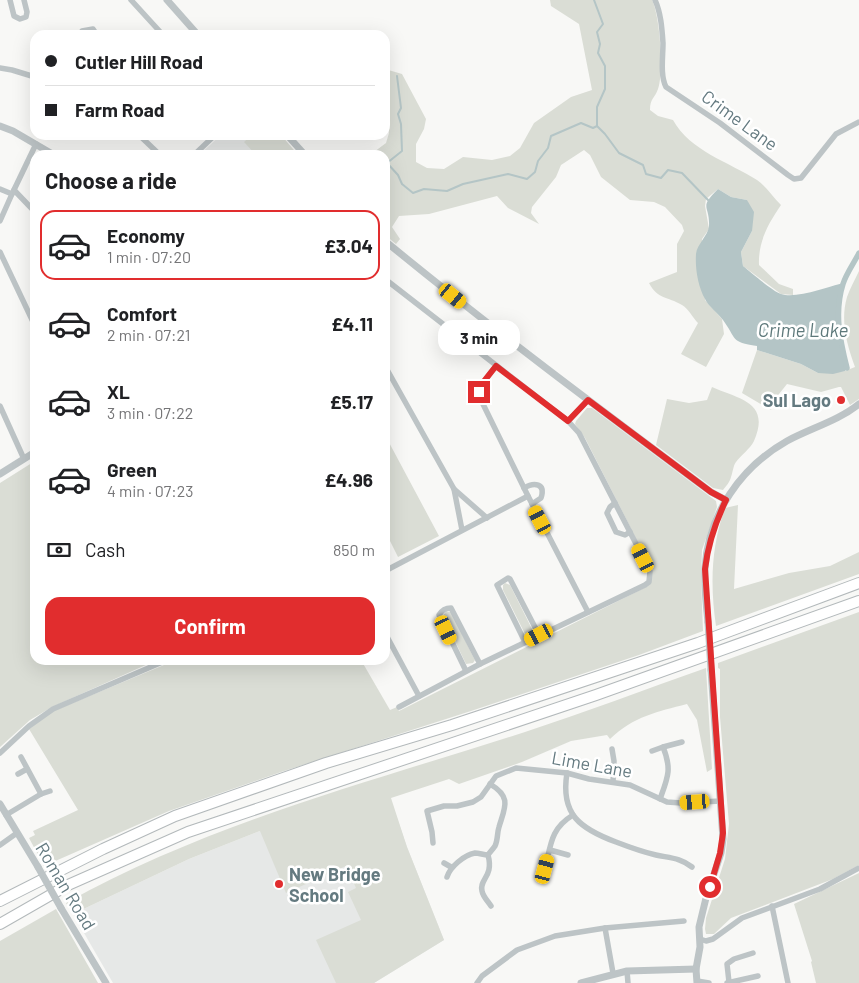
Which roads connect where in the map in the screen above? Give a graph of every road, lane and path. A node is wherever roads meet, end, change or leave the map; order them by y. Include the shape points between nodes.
1 (10, 0) edge
2 (24, 0) edge
3 (131, 0) edge
4 (167, 0) edge
5 (655, 0) edge
6 (159, 30) edge
7 (194, 30) edge
8 (0, 68) edge
9 (30, 75) edge
10 (859, 122) edge
11 (0, 126) edge
12 (144, 140) edge
13 (210, 140) edge
14 (292, 140) edge
15 (36, 144) junction
16 (33, 150) edge
17 (46, 150) edge
18 (155, 150) edge
19 (199, 150) edge
20 (300, 150) edge
21 (30, 157) edge
22 (0, 188) edge
23 (13, 192) junction
24 (30, 207) edge
25 (0, 221) edge
26 (390, 245) edge
27 (0, 252) edge
28 (390, 282) edge
29 (30, 315) edge
30 (496, 366) junction
31 (390, 375) edge
32 (588, 400) junction
33 (859, 404) edge
34 (0, 406) edge
35 (568, 421) junction
36 (30, 455) edge
37 (24, 459) junction
38 (0, 474) edge
39 (524, 488) junction
40 (454, 489) junction
41 (528, 496) junction
42 (726, 500) junction
43 (615, 503) junction
44 (532, 504) junction
45 (487, 518) junction
46 (462, 530) junction
47 (630, 532) junction
48 (390, 568) edge
49 (859, 582) edge
50 (859, 601) edge
51 (588, 612) junction
52 (539, 635) junction
53 (390, 642) edge
54 (525, 642) junction
55 (480, 664) junction
56 (155, 665) edge
57 (466, 671) junction
58 (419, 696) junction
59 (399, 707) dead end
60 (682, 742) dead end
61 (663, 747) junction
62 (652, 751) dead end
63 (0, 753) edge
64 (611, 753) dead end
65 (21, 757) dead end
66 (27, 769) junction
67 (567, 773) junction
68 (18, 774) dead end
69 (613, 782) junction
70 (490, 784) junction
71 (50, 791) dead end
72 (41, 794) junction
73 (660, 799) junction
74 (721, 801) junction
75 (0, 804) edge
76 (6, 815) junction
77 (573, 815) junction
78 (18, 833) junction
79 (424, 840) dead end
80 (0, 845) edge
81 (550, 850) junction
82 (488, 855) junction
83 (568, 855) dead end
84 (444, 863) dead end
85 (451, 867) junction
86 (692, 867) dead end
87 (859, 868) edge
88 (545, 869) dead end
89 (447, 877) dead end
90 (0, 902) edge
91 (491, 906) dead end
92 (772, 906) junction
93 (684, 921) dead end
94 (0, 924) edge
95 (605, 928) junction
96 (700, 939) junction
97 (752, 953) dead end
98 (696, 968) junction
99 (627, 971) junction
100 (613, 973) junction
101 (758, 976) dead end
102 (697, 982) edge
103 (106, 983) edge
104 (477, 983) edge
105 (581, 983) edge
106 (628, 983) edge
107 (709, 983) edge
108 (728, 983) edge
109 (788, 983) edge

1 - 2 street via 14,16 20,20 26,17
3 - 6 street
4 - 7 street
5 - 10 street, Crime Lane via 659,8 663,81 666,86 788,175 800,178 836,134
8 - 9 street
11 - 15 street
12 - 18 street
13 - 19 street
14 - 20 street
15 - 16 street
15 - 17 street
21 - 23 street
22 - 23 street
23 - 24 street
23 - 25 street
26 - 32 street
27 - 29 street
28 - 30 street
30 - 35 street
30 - 39 street via 481,385 480,400
31 - 40 street
32 - 35 street
32 - 42 street
33 - 42 street via 767,455 742,478
34 - 37 street
35 - 43 street via 579,433
36 - 37 street
37 - 38 street
39 - 41 street
39 - 44 street via 533,484 542,488 542,498
40 - 45 street
40 - 46 street
41 - 44 street
41 - 45 street
42 - 74 street, bridge via 714,524 706,556 705,584
43 - 47 street
43 - 47 street via 607,513 616,532 622,535
44 - 51 street
45 - 46 street
46 - 48 street
47 - 51 street via 650,571 649,582
49 - 90 highway via 689,646 176,816
50 - 94 highway via 596,695 188,832 68,885
51 - 52 street
52 - 54 street
52 - 54 street via 508,578 497,585
53 - 58 street
54 - 55 street
55 - 57 street
55 - 57 street via 451,608 446,608 439,616
56 - 63 street via 53,709
57 - 58 street
58 - 59 street
60 - 61 street
61 - 62 street
61 - 73 street via 669,770
64 - 69 street
65 - 66 street
66 - 68 street
66 - 72 street
67 - 69 street, Lime Lane
67 - 70 street, Lime Lane via 516,768 498,774
67 - 77 street via 565,790
69 - 73 street, Lime Lane via 637,787
70 - 79 street, Lime Lane via 473,802 424,812 433,841
70 - 82 street via 502,794 506,806 495,846
71 - 72 street
72 - 76 street
73 - 74 street, Lime Lane via 681,803
74 - 96 street via 722,845 701,918
75 - 76 street, Roman Road
76 - 78 street, Roman Road
77 - 81 street via 556,829
77 - 86 street via 596,835 656,855 679,859
78 - 80 street
78 - 103 street, Roman Road, bridge
81 - 83 street
81 - 88 street
82 - 85 street via 473,854
82 - 91 street via 490,870 482,891
84 - 85 street
85 - 89 street
87 - 92 street via 820,888
92 - 96 street via 742,918 713,939
92 - 109 street
93 - 95 street
95 - 100 street
95 - 104 street via 556,936 517,950
96 - 98 street
97 - 108 street via 727,964
98 - 99 street
98 - 102 street
99 - 100 street
99 - 106 street
100 - 105 street
101 - 108 street
102 - 107 street

